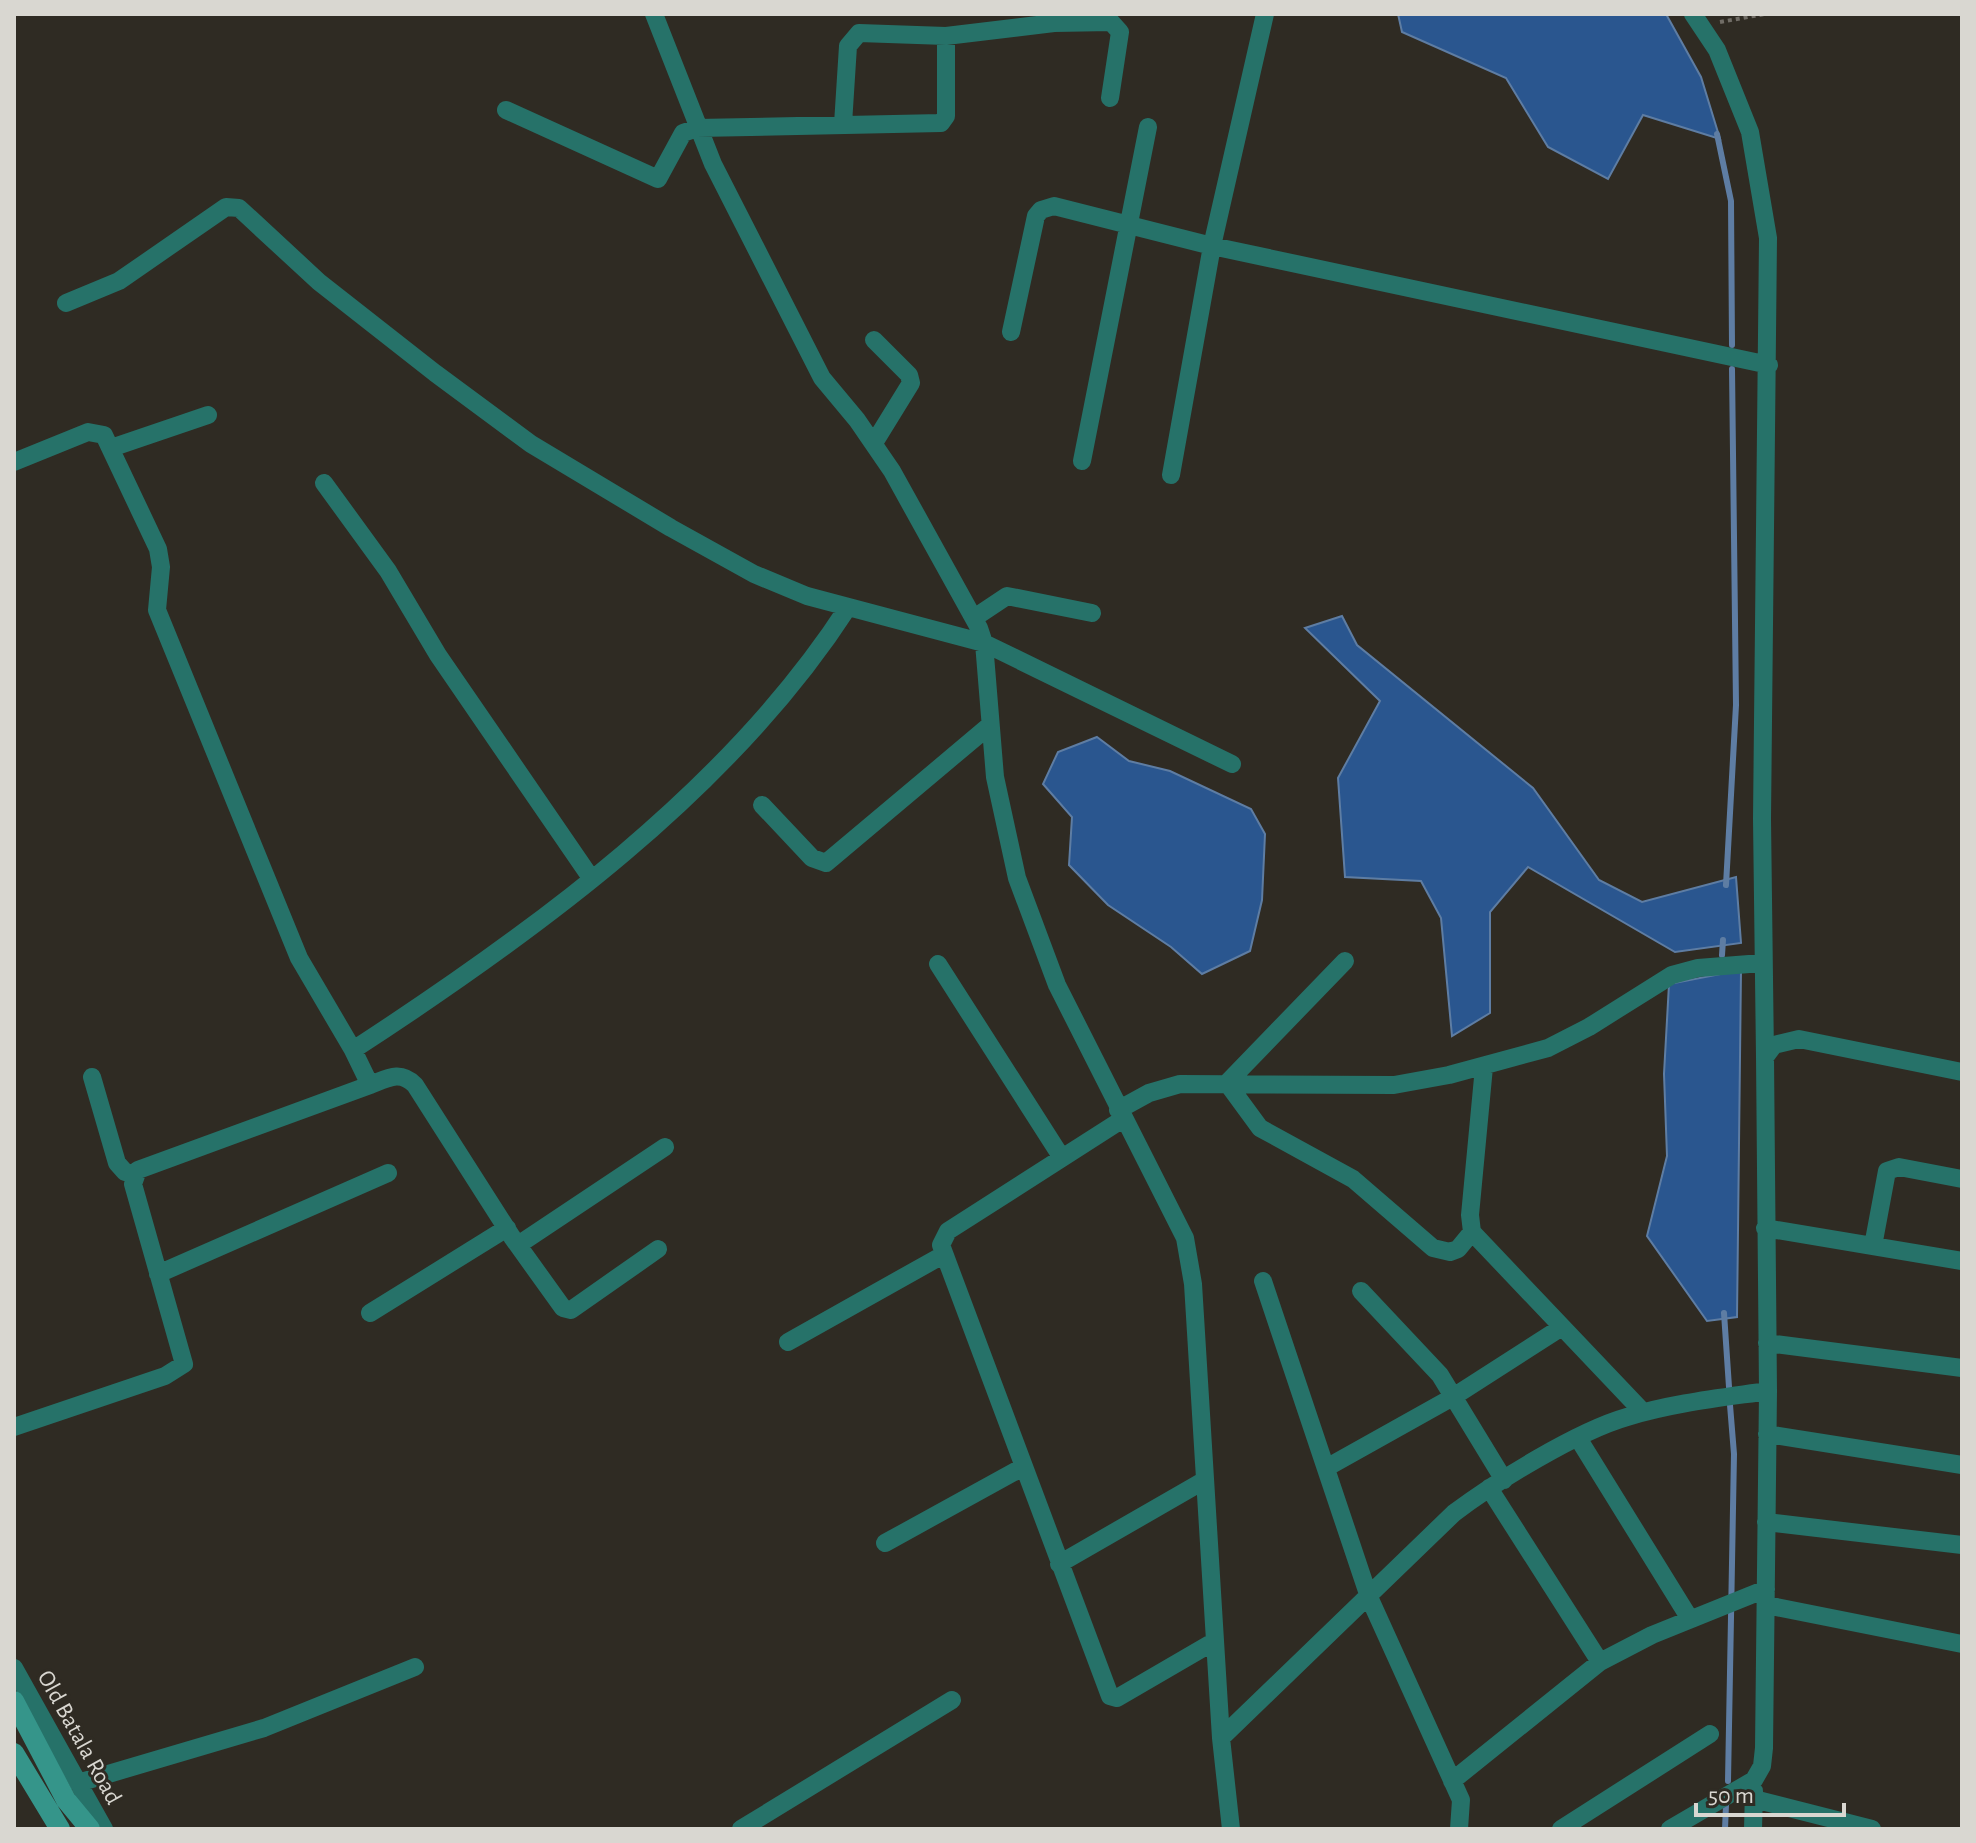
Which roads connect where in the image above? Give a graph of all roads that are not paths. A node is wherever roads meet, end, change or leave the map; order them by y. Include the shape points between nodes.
1 (654, 14) edge
2 (917, 14) edge
3 (1265, 14) edge
4 (1084, 18) edge
5 (1698, 20) edge
6 (1001, 22) edge
7 (914, 33) junction
8 (946, 36) junction
9 (1110, 98) dead end
10 (506, 110) dead end
11 (843, 124) junction
12 (1148, 127) dead end
13 (697, 128) junction
14 (1127, 223) junction
15 (1212, 246) junction
16 (66, 303) dead end
17 (1011, 332) dead end
18 (874, 340) dead end
19 (1769, 365) junction
20 (208, 415) dead end
21 (874, 443) junction
22 (111, 448) junction
23 (1082, 461) dead end
24 (14, 462) edge
25 (1171, 475) dead end
26 (324, 483) dead end
27 (848, 607) junction
28 (1092, 613) dead end
29 (974, 618) junction
30 (984, 643) junction
31 (989, 726) junction
32 (1232, 764) dead end
33 (762, 805) dead end
34 (591, 878) junction
35 (1345, 961) dead end
36 (1762, 963) junction
37 (938, 964) dead end
38 (353, 1050) junction
39 (1765, 1057) junction
40 (1484, 1067) junction
41 (1962, 1072) edge
42 (92, 1077) dead end
43 (1227, 1083) junction
44 (370, 1085) junction
45 (1121, 1115) junction
46 (665, 1147) dead end
47 (1062, 1158) junction
48 (388, 1173) dead end
49 (134, 1174) junction
50 (1962, 1179) edge
51 (507, 1228) junction
52 (1765, 1228) junction
53 (1472, 1232) junction
54 (518, 1245) junction
55 (1873, 1246) junction
56 (658, 1249) dead end
57 (943, 1255) junction
58 (1962, 1261) edge
59 (158, 1274) junction
60 (1263, 1281) dead end
61 (1361, 1291) dead end
62 (370, 1313) dead end
63 (1562, 1327) junction
64 (788, 1342) dead end
65 (1767, 1343) junction
66 (1962, 1368) edge
67 (1768, 1391) junction
68 (1453, 1397) junction
69 (1643, 1412) junction
70 (14, 1427) edge
71 (1767, 1434) junction
72 (1578, 1438) junction
73 (1962, 1465) edge
74 (1023, 1467) junction
75 (1326, 1468) junction
76 (1205, 1480) junction
77 (1497, 1484) junction
78 (1766, 1522) junction
79 (885, 1543) dead end
80 (1962, 1545) edge
81 (1059, 1564) junction
82 (1369, 1597) junction
83 (1766, 1597) junction
84 (1690, 1619) junction
85 (1215, 1641) junction
86 (1962, 1644) edge
87 (1600, 1662) junction
88 (415, 1667) dead end
89 (14, 1668) edge
90 (952, 1700) dead end
91 (14, 1701) edge
92 (1710, 1734) dead end
93 (1221, 1738) junction
94 (14, 1753) edge
95 (1754, 1780) junction
96 (1452, 1781) junction
97 (78, 1783) junction
98 (1754, 1799) junction
99 (60, 1829) edge
100 (90, 1829) edge
101 (104, 1829) edge
102 (741, 1829) edge
103 (1231, 1829) edge
104 (1459, 1829) edge
105 (1561, 1829) edge
106 (1670, 1829) edge
107 (1753, 1829) edge
108 (1872, 1829) edge

1 - 13 street
2 - 7 street
3 - 15 street
4 - 6 street
4 - 9 street via 1111,22 1120,32
5 - 19 street via 1736,93 1761,182 1768,238
6 - 8 street
7 - 8 street
7 - 11 street via 859,33 851,40
8 - 11 street via 945,121
10 - 13 street via 655,179 662,178 683,133
11 - 13 street
12 - 14 street
13 - 21 street via 822,378
14 - 15 street
14 - 17 street via 1054,206 1041,210
14 - 23 street
15 - 19 street
15 - 25 street
16 - 27 street via 119,281 226,207 239,208 319,282 531,444 754,574
18 - 21 street via 911,383
19 - 36 street
20 - 22 street
21 - 29 street
22 - 24 street via 104,435 88,432
22 - 38 street via 158,549 157,610 299,958
26 - 34 street
27 - 30 street
27 - 34 street via 787,691 703,778
28 - 29 street via 1007,596
29 - 30 street
30 - 31 street
30 - 32 street
31 - 33 street via 826,863 812,858
31 - 45 street via 1002,818 1022,892 1057,985
34 - 38 street via 482,963
35 - 43 street
36 - 39 street
36 - 40 street via 1672,975 1548,1048
37 - 47 street
38 - 44 street
39 - 41 street via 1774,1045 1799,1039
39 - 52 street
40 - 43 street via 1394,1085
40 - 53 street
42 - 49 street via 117,1163
43 - 45 street via 1164,1087
43 - 53 street via 1269,1135 1353,1179 1433,1248 1458,1249
44 - 49 street
44 - 51 street via 396,1075 415,1085
45 - 47 street
45 - 76 street via 1177,1220 1190,1260
46 - 54 street
47 - 57 street via 948,1231
48 - 59 street
49 - 59 street
50 - 55 street via 1899,1167 1887,1171
51 - 54 street
51 - 62 street
52 - 55 street
52 - 65 street
53 - 63 street
54 - 56 street via 563,1308 571,1310
55 - 58 street
57 - 64 street
57 - 74 street
59 - 70 street via 184,1356 180,1369
60 - 75 street
61 - 68 street via 1429,1361
63 - 68 street
63 - 69 street
65 - 66 street
65 - 67 street
67 - 69 street
67 - 71 street
68 - 75 street
68 - 77 street
69 - 72 street
71 - 73 street
71 - 78 street
72 - 77 street
72 - 84 street
74 - 79 street
74 - 81 street
75 - 82 street
76 - 81 street
76 - 85 street
77 - 82 street via 1447,1519
77 - 87 street
78 - 80 street
78 - 83 street
81 - 85 street via 1110,1696 1117,1698
82 - 93 street
82 - 96 street
83 - 84 street
83 - 86 street
83 - 95 street via 1764,1748
84 - 87 street
85 - 93 street
87 - 96 street
88 - 97 street via 264,1728
89 - 97 street, Old Batala Road
90 - 102 street
91 - 100 main road via 66,1800
92 - 105 street
93 - 103 street
94 - 99 main road
95 - 98 street
95 - 106 street
96 - 104 street via 1463,1806
97 - 101 street, Old Batala Road
98 - 107 street
98 - 108 street

